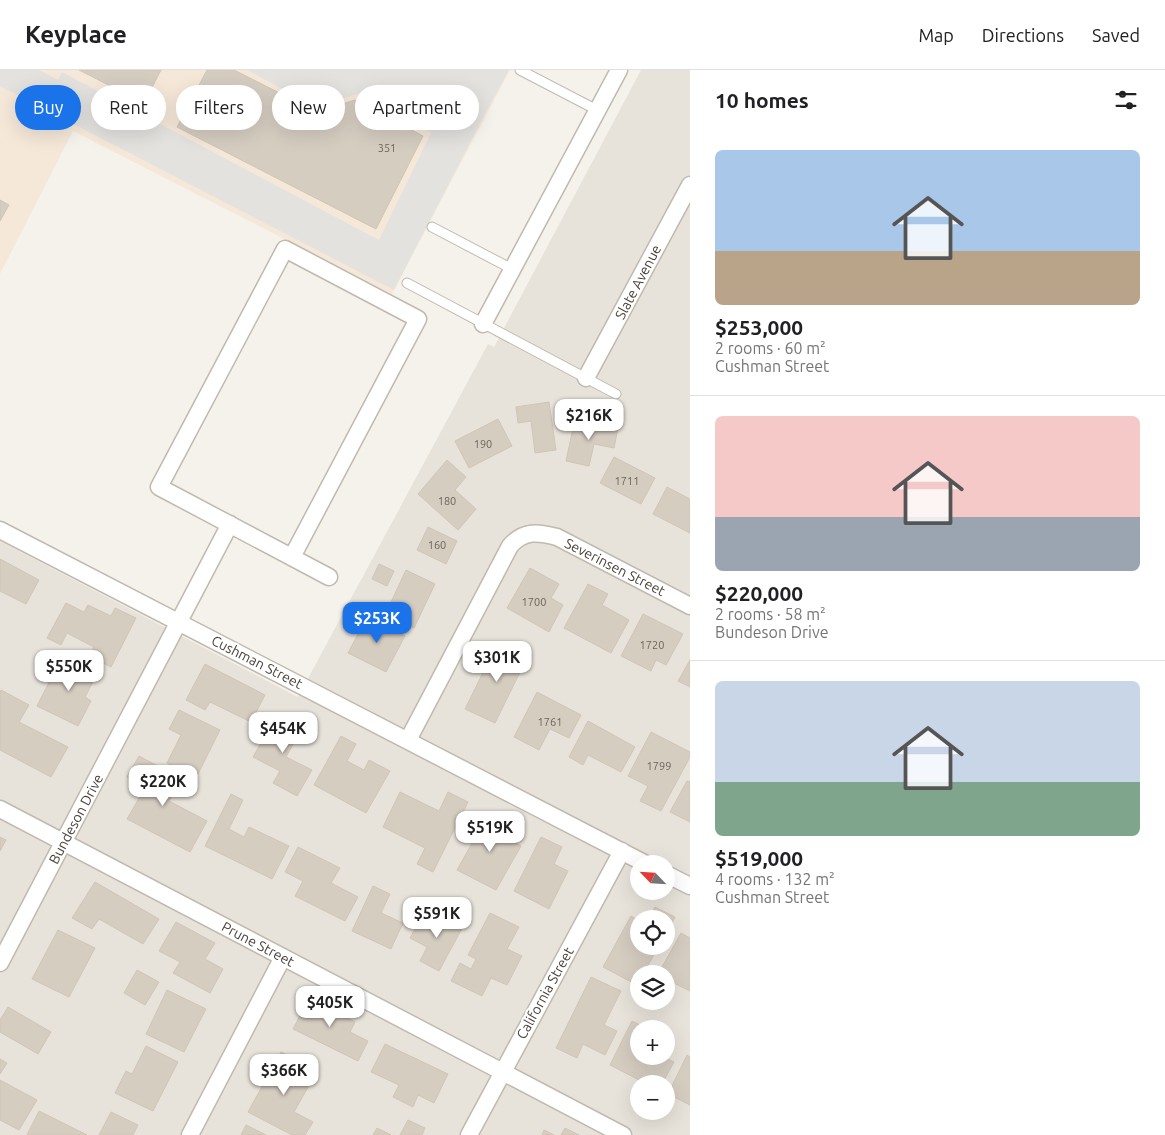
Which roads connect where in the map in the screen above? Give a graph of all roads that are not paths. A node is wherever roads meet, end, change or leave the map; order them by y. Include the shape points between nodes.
1 (520, 70) edge
2 (619, 70) edge
3 (597, 110) junction
4 (690, 186) edge
5 (432, 227) dead end
6 (512, 269) junction
7 (407, 283) dead end
8 (483, 324) junction
9 (586, 378) junction
10 (616, 394) dead end
11 (230, 524) junction
12 (0, 530) edge
13 (292, 557) junction
14 (330, 577) dead end
15 (690, 606) edge
16 (179, 622) junction
17 (408, 740) junction
18 (0, 809) edge
19 (64, 842) junction
20 (622, 851) junction
21 (630, 855) edge
22 (675, 878) edge
23 (690, 886) edge
24 (283, 957) junction
25 (0, 963) edge
26 (502, 1072) junction
27 (190, 1135) edge
28 (469, 1135) edge
29 (623, 1135) edge

1 - 3 lane
2 - 3 street
3 - 6 street
4 - 9 street, Slate Avenue
5 - 6 lane
6 - 8 street
7 - 8 lane
8 - 9 lane
9 - 10 lane
11 - 13 street
11 - 13 street via 159,487 285,249 418,319
11 - 16 street, Bundeson Drive
12 - 16 street, Cushman Street
13 - 14 street
15 - 17 street, Severinsen Street via 557,537 538,532 522,536 510,546
16 - 17 street, Cushman Street
16 - 19 street, Bundeson Drive
17 - 20 street, Cushman Street
18 - 19 street, Prune Street
19 - 24 street, Prune Street
19 - 25 street, Bundeson Drive
20 - 21 street, Cushman Street
20 - 26 street, California Street
22 - 23 street
24 - 26 street, Prune Street
24 - 27 street
26 - 28 street, California Street
26 - 29 street, Prune Street

